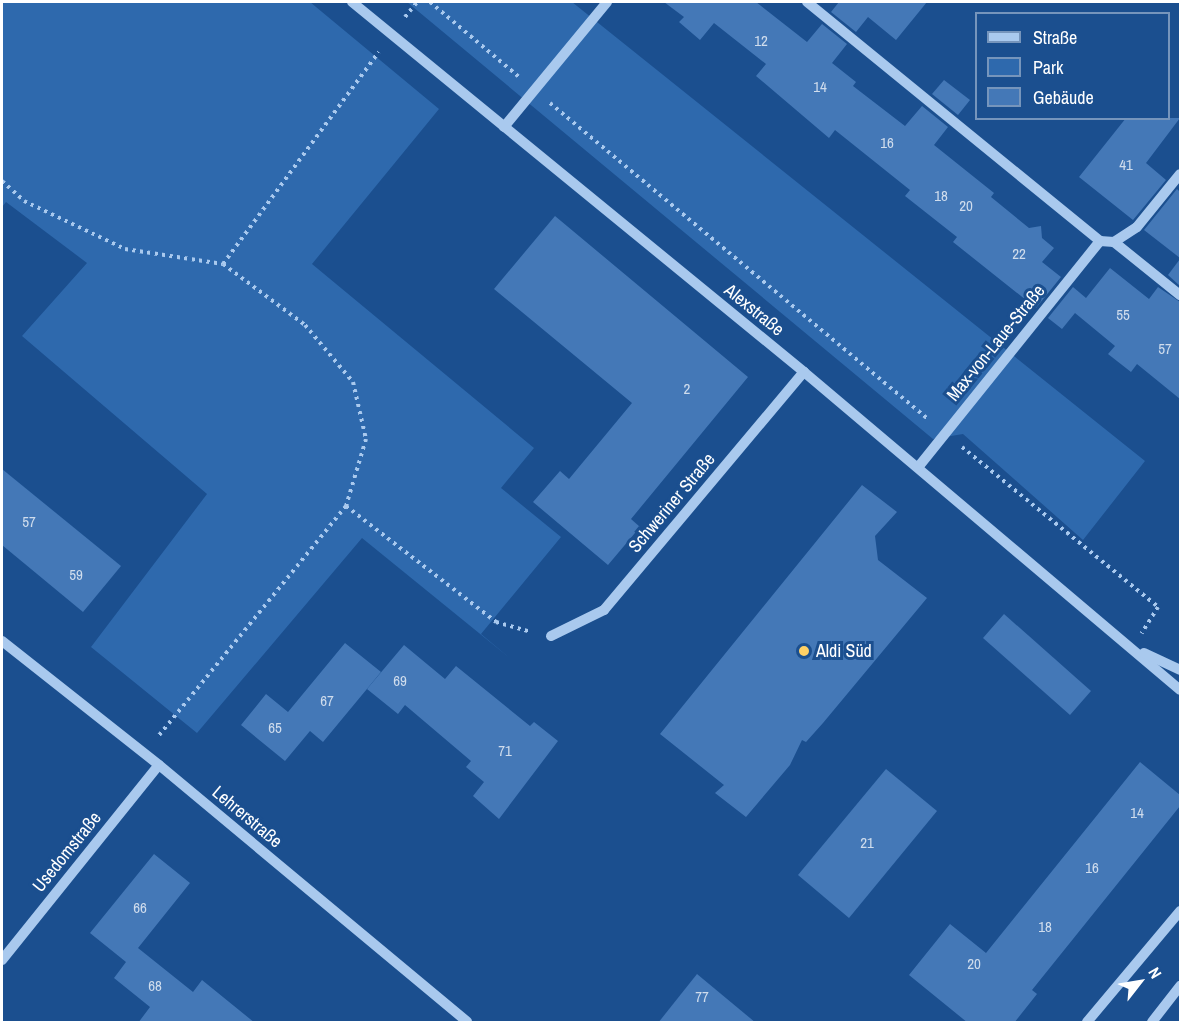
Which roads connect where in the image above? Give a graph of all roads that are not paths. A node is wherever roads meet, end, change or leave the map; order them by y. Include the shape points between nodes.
1 (352, 2) edge
2 (607, 2) edge
3 (807, 2) edge
4 (504, 127) junction
5 (1180, 174) edge
6 (1100, 241) junction
7 (1114, 242) junction
8 (1180, 295) edge
9 (804, 372) junction
10 (918, 467) junction
11 (551, 636) road end
12 (2, 642) edge
13 (1133, 648) junction
14 (1180, 670) edge
15 (1180, 690) edge
16 (159, 765) junction
17 (1180, 911) edge
18 (2, 960) edge
19 (1180, 986) edge
20 (467, 1023) edge
21 (1087, 1023) edge
22 (1152, 1023) edge

1 - 4 street, Alexstraße
2 - 4 street
3 - 6 street
4 - 9 street, Alexstraße
5 - 7 street via 1137,227
6 - 7 street
6 - 10 street, Max-von-Laue-Straße
7 - 8 street
9 - 10 street, Alexstraße
9 - 11 street, Schweriner Straße via 604,610
10 - 13 street, Alexstraße
12 - 16 street, Lehrerstraße
13 - 14 street, Alexstraße
13 - 15 street, Alexstraße
16 - 18 street, Usedomstraße
16 - 20 street, Lehrerstraße
17 - 21 street
19 - 22 street

